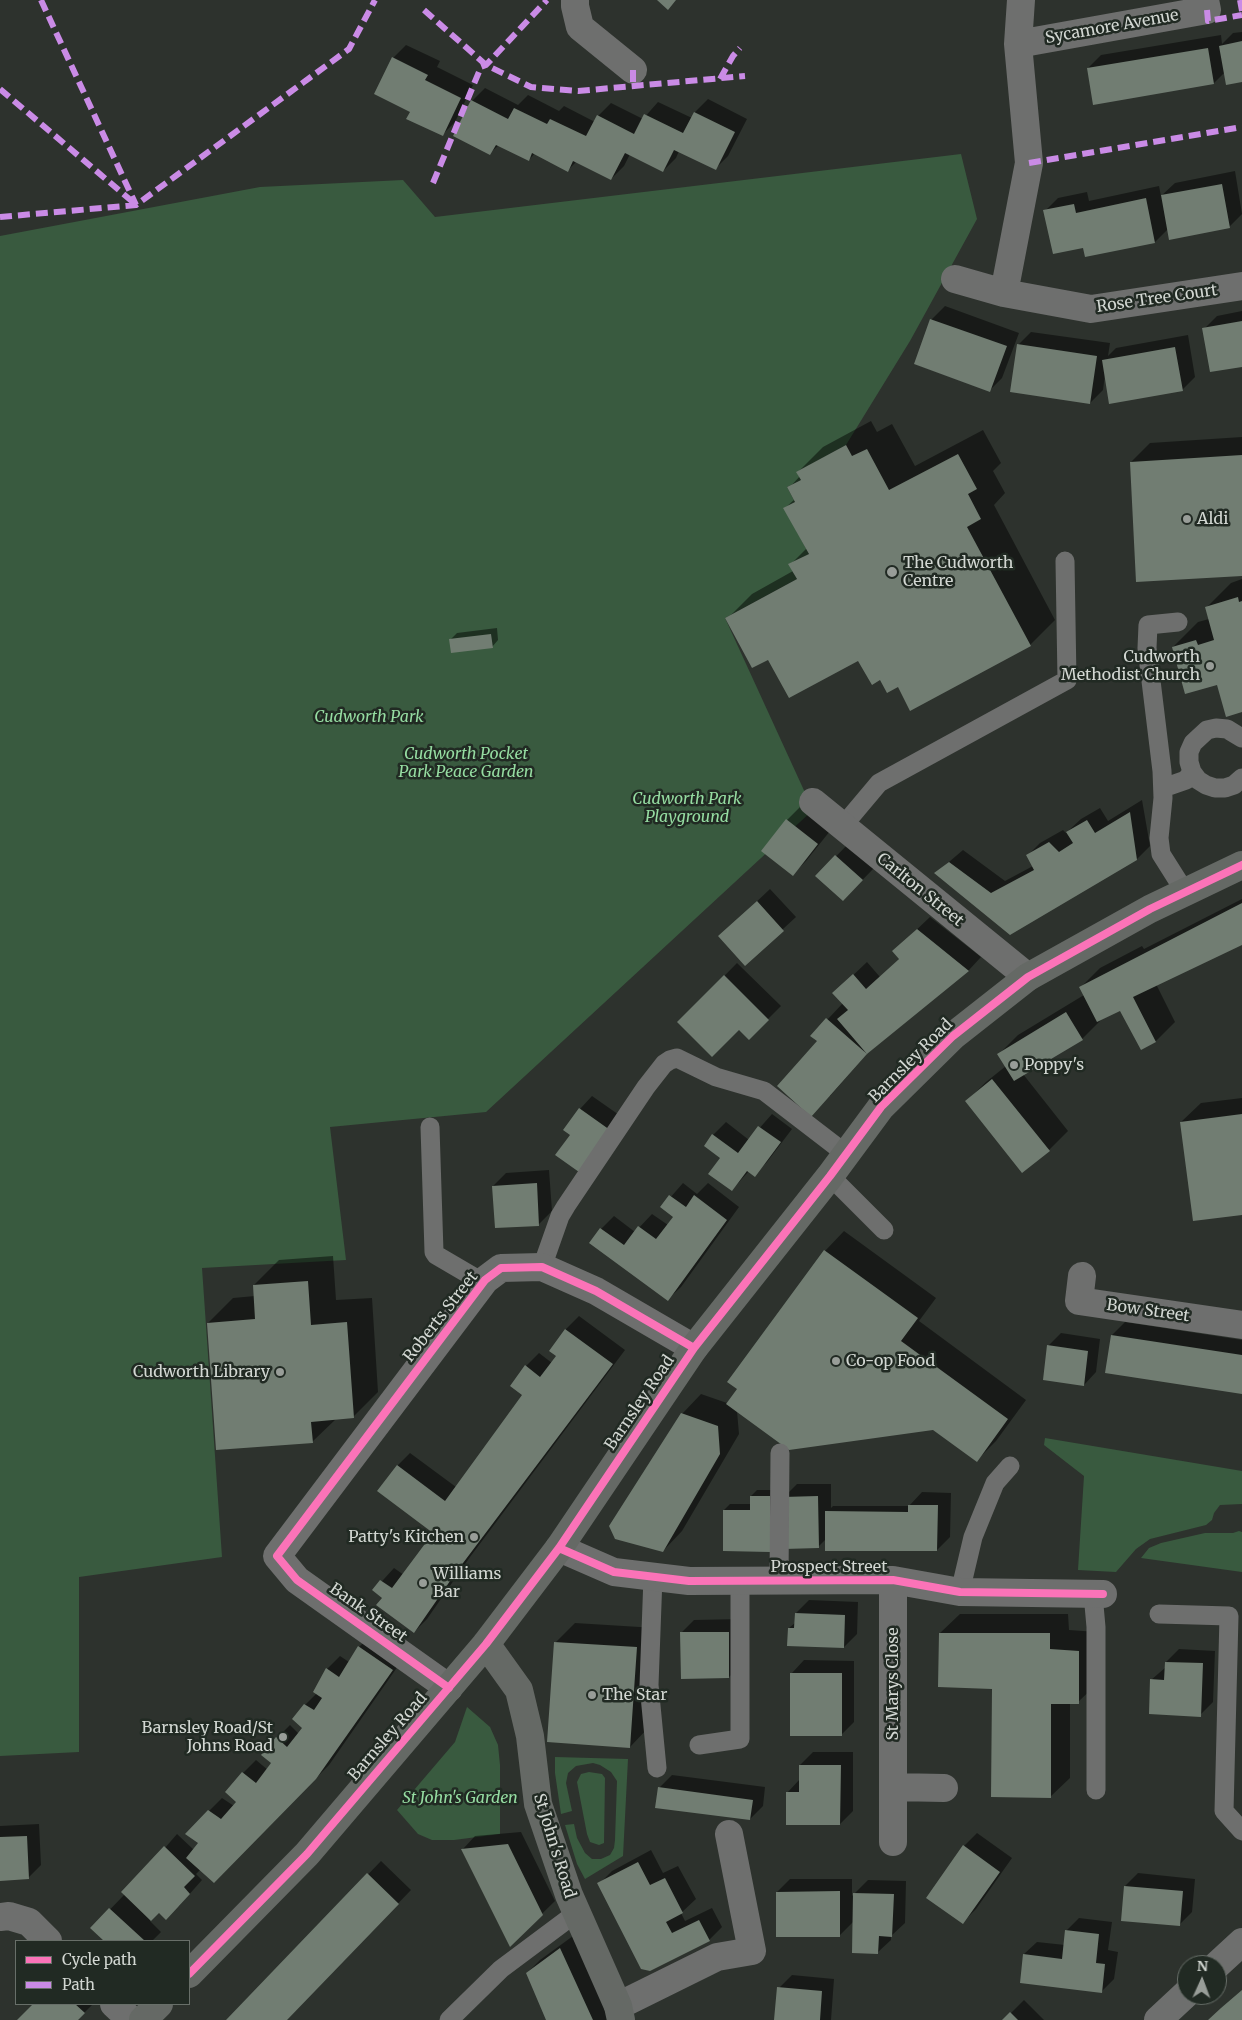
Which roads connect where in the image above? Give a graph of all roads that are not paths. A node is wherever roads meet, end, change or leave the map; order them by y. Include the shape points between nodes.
1 (575, 0) edge
2 (1022, 0) edge
3 (1206, 5) edge
4 (1018, 44) junction
5 (633, 70) dead end
6 (955, 279) dead end
7 (1242, 286) edge
8 (1004, 293) junction
9 (1065, 561) dead end
10 (1178, 622) dead end
11 (1242, 738) edge
12 (1192, 772) junction
13 (1242, 778) edge
14 (1163, 788) junction
15 (812, 802) dead end
16 (842, 827) junction
17 (1242, 865) edge
18 (1185, 892) junction
19 (1028, 977) junction
20 (430, 1127) dead end
21 (846, 1154) junction
22 (830, 1176) junction
23 (884, 1230) dead end
24 (542, 1267) junction
25 (1082, 1276) dead end
26 (479, 1288) junction
27 (1242, 1324) edge
28 (694, 1348) junction
29 (780, 1453) dead end
30 (1010, 1466) dead end
31 (559, 1548) junction
32 (277, 1556) joint
33 (653, 1577) junction
34 (893, 1580) junction
35 (740, 1581) junction
36 (778, 1581) junction
37 (960, 1592) junction
38 (1098, 1594) joint
39 (1158, 1614) dead end
40 (486, 1644) junction
41 (449, 1688) junction
42 (699, 1745) dead end
43 (657, 1768) dead end
44 (893, 1787) junction
45 (944, 1788) dead end
46 (1096, 1790) dead end
47 (1242, 1831) edge
48 (729, 1834) dead end
49 (893, 1842) dead end
50 (576, 1913) junction
51 (0, 1917) edge
52 (47, 1940) edge
53 (1242, 1942) edge
54 (1227, 1956) edge
55 (190, 1973) edge
56 (1177, 2002) edge
57 (115, 2005) edge
58 (158, 2005) edge
59 (619, 2013) edge
60 (132, 2020) edge
61 (143, 2020) edge
62 (449, 2020) edge
63 (1158, 2020) edge

1 - 5 street via 580,27
2 - 4 street
3 - 4 street, Sycamore Avenue
4 - 8 street via 1028,163
6 - 8 street, Rose Tree Court
7 - 8 street, Rose Tree Court via 1091,309
9 - 16 lane via 1067,680 879,783
10 - 14 lane via 1148,625 1147,648
11 - 12 lane via 1227,729 1207,730 1193,743 1189,752
12 - 13 lane via 1198,780 1215,788 1234,785
12 - 14 lane via 1186,780
14 - 18 lane via 1161,854
15 - 16 street, Carlton Street
16 - 19 street, Carlton Street
17 - 18 street, Barnsley Road
18 - 19 street, Barnsley Road
19 - 21 street, Barnsley Road via 952,1036 881,1107
20 - 26 lane via 434,1252 477,1278
21 - 22 street, Barnsley Road
21 - 24 lane via 764,1091 716,1077 676,1058 670,1060 646,1087 566,1206
22 - 23 lane
22 - 28 street, Barnsley Road
24 - 26 street, Roberts Street via 500,1268
24 - 28 street, Roberts Street via 596,1291
25 - 27 street, Bow Street via 1079,1301
26 - 32 street, Roberts Street
28 - 31 street, Barnsley Road
29 - 36 lane
30 - 37 lane via 995,1483 973,1537
31 - 33 street, Prospect Street via 614,1572
31 - 40 street, Barnsley Road
32 - 41 street, Bank Street via 297,1580
33 - 35 street, Prospect Street
33 - 43 lane via 649,1685
34 - 36 street, Prospect Street
34 - 37 street, Prospect Street
34 - 44 street, St Marys Close
35 - 36 street, Prospect Street
35 - 42 lane via 740,1739
37 - 38 street, Prospect Street
38 - 46 lane
39 - 47 lane via 1229,1616 1224,1811
40 - 41 street, Barnsley Road
40 - 50 street, St John's Road via 519,1690 530,1736 538,1804
41 - 55 street, Barnsley Road via 307,1854
44 - 45 street
44 - 49 street, St Marys Close
48 - 59 street via 752,1951 717,1957
50 - 59 street, St John's Road
50 - 62 lane via 501,1969
51 - 52 street via 9,1916 29,1922
53 - 54 street
56 - 63 street
57 - 60 street
58 - 61 street

